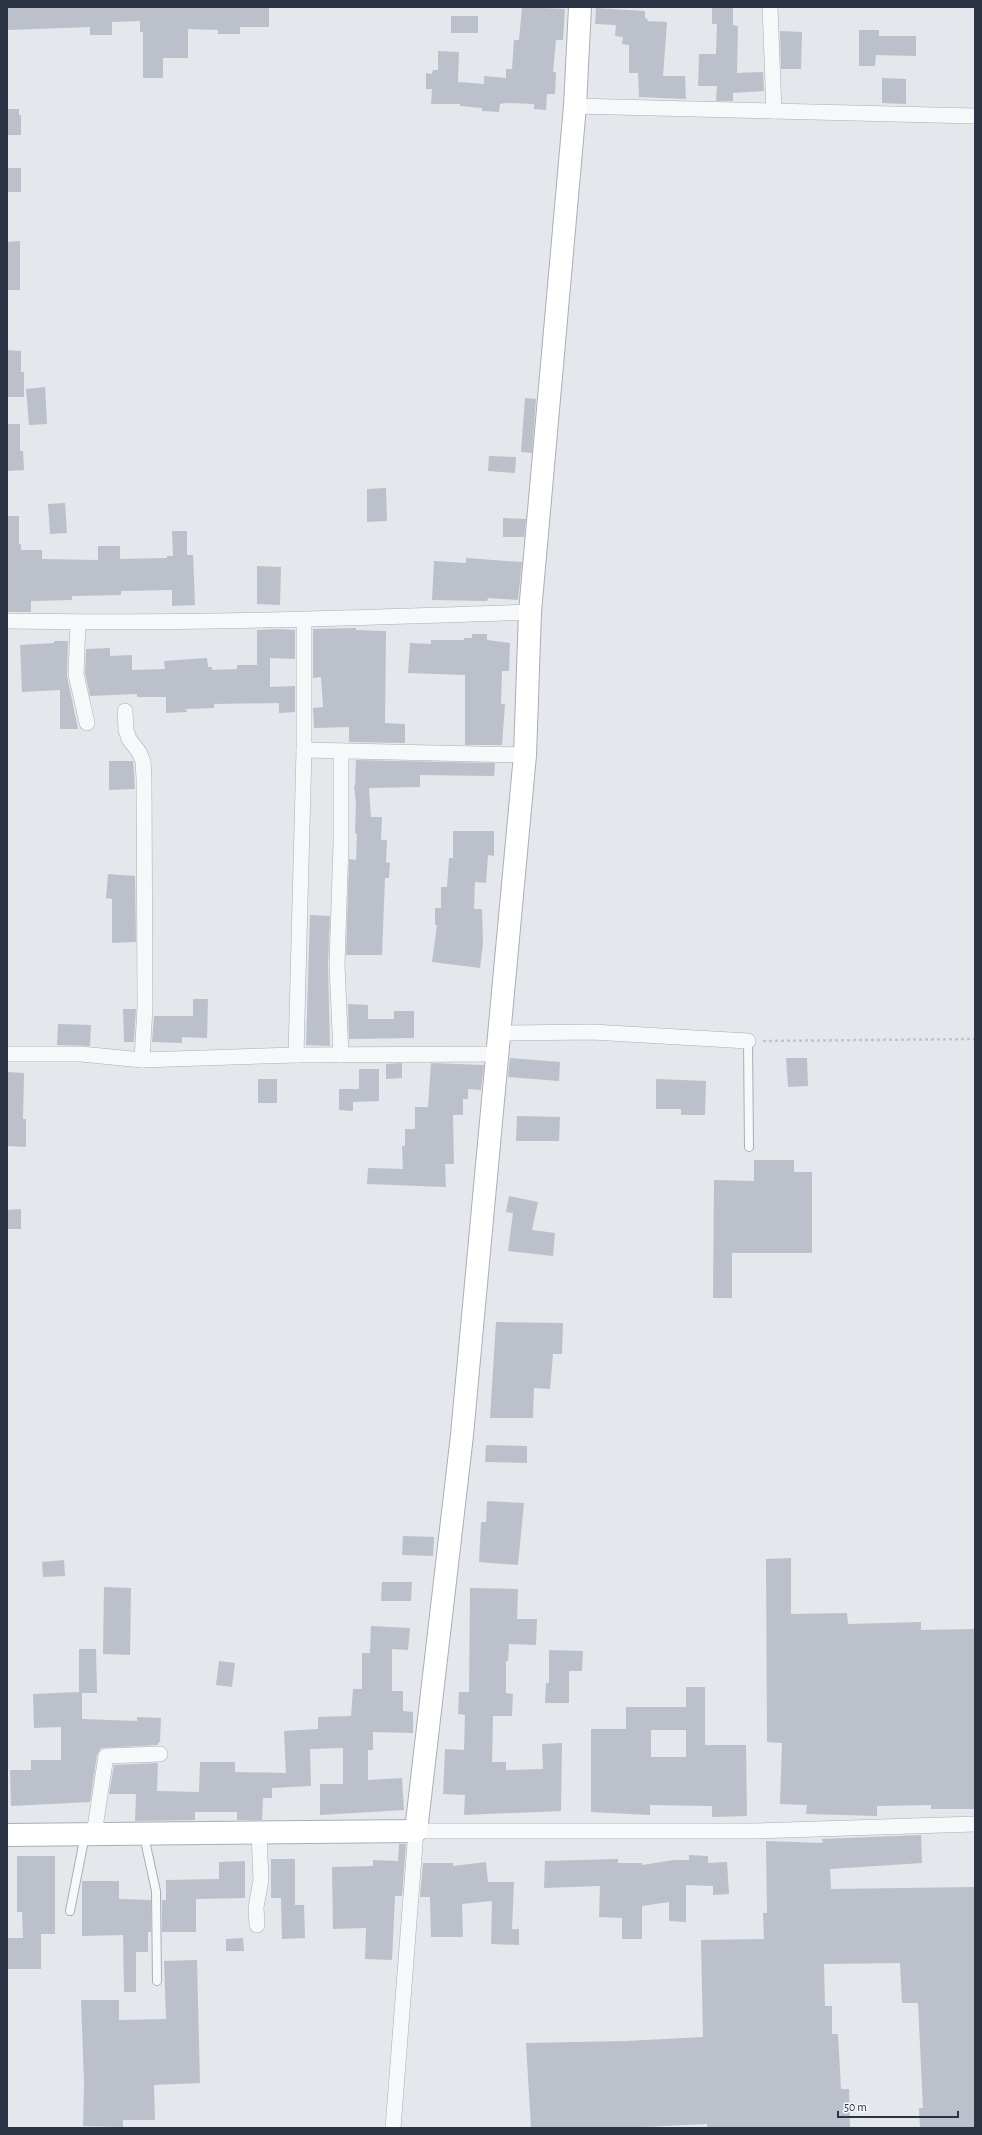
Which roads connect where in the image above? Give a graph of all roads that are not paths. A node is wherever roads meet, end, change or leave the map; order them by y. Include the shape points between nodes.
1 (580, 7) edge
2 (770, 7) edge
3 (575, 106) junction
4 (774, 111) junction
5 (975, 116) edge
6 (530, 612) junction
7 (304, 620) junction
8 (7, 621) edge
9 (78, 622) junction
10 (125, 711) dead end
11 (88, 723) dead end
12 (304, 750) junction
13 (340, 751) junction
14 (525, 755) junction
15 (500, 1033) junction
16 (748, 1041) joint
17 (7, 1054) edge
18 (497, 1054) junction
19 (296, 1055) junction
20 (341, 1055) junction
21 (142, 1060) junction
22 (749, 1147) dead end
23 (160, 1754) dead end
24 (975, 1824) edge
25 (416, 1831) junction
26 (90, 1834) junction
27 (143, 1834) junction
28 (259, 1834) junction
29 (7, 1835) edge
30 (70, 1911) dead end
31 (257, 1925) dead end
32 (157, 1981) dead end
33 (393, 2128) edge

1 - 3 street
2 - 4 street
3 - 4 street
3 - 6 street
4 - 5 street
6 - 7 street
6 - 14 street
7 - 9 street
7 - 12 street
8 - 9 street
9 - 11 street via 76,674
10 - 21 street via 126,730 143,761 144,779 145,1007
12 - 13 street
12 - 19 street
13 - 14 street
13 - 20 street via 341,843 337,965
14 - 15 street
15 - 16 street via 592,1032
15 - 18 street
16 - 22 lane
17 - 21 street via 80,1054
18 - 20 street
18 - 25 street via 462,1435
19 - 20 street
19 - 21 street
23 - 26 street via 106,1756
24 - 25 street via 754,1831
25 - 28 street
25 - 33 street
26 - 27 street
26 - 29 street
26 - 30 lane
27 - 28 street
27 - 32 lane via 156,1892
28 - 31 street via 261,1880 256,1907

